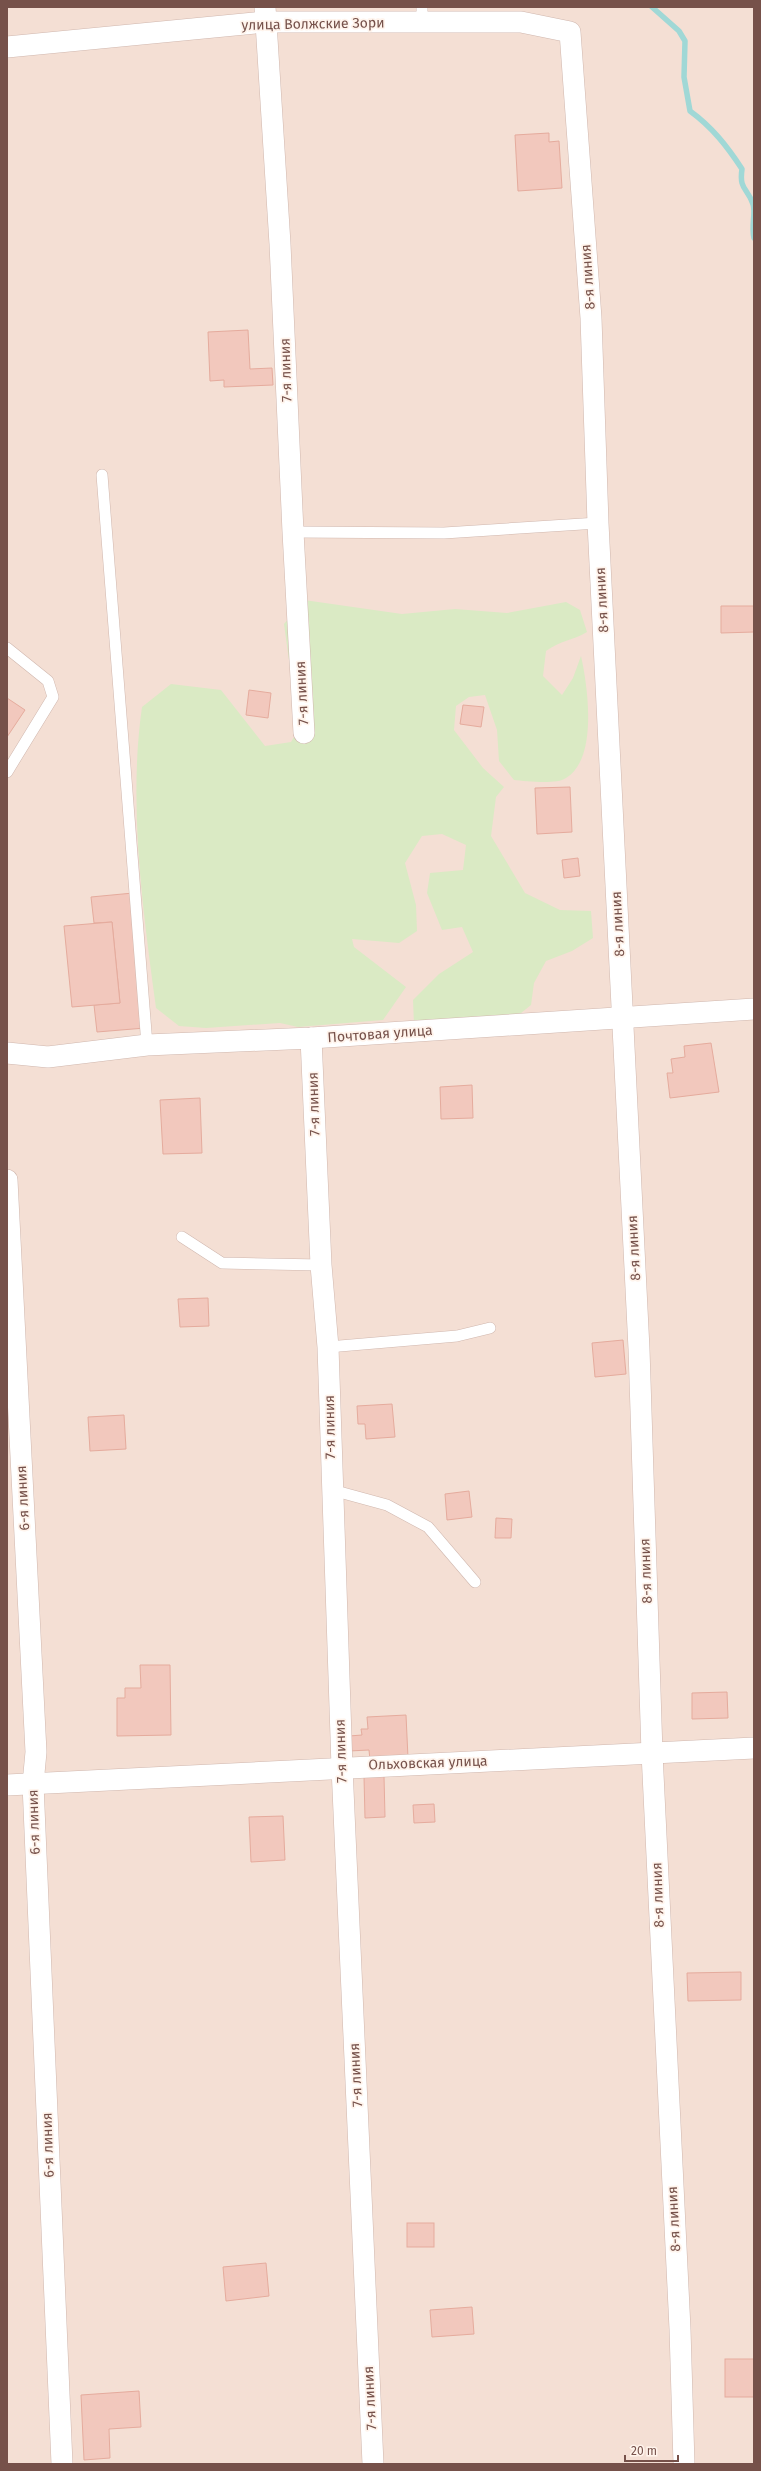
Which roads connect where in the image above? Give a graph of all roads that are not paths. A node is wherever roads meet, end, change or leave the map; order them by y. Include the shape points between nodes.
1 (265, 15) edge
2 (422, 15) edge
3 (570, 32) joint
4 (7, 47) edge
5 (102, 475) dead end
6 (598, 523) junction
7 (293, 532) junction
8 (7, 648) edge
9 (304, 732) dead end
10 (7, 772) edge
11 (754, 1009) edge
12 (622, 1017) junction
13 (311, 1038) junction
14 (147, 1045) junction
15 (7, 1053) edge
16 (7, 1180) edge
17 (182, 1237) dead end
18 (321, 1265) junction
19 (490, 1328) dead end
20 (328, 1347) junction
21 (332, 1490) junction
22 (475, 1582) dead end
23 (754, 1748) edge
24 (652, 1753) junction
25 (342, 1767) junction
26 (33, 1784) junction
27 (7, 1785) edge
28 (62, 2464) edge
29 (374, 2464) edge
30 (684, 2464) edge

1 - 2 street, улица Волжские Зори
1 - 4 street, улица Волжские Зори
1 - 7 street, 7-я линия via 280,244
2 - 3 street, улица Волжские Зори via 521,22
3 - 6 street, 8-я линия via 591,318
5 - 14 lane
6 - 7 lane via 444,533
6 - 12 street, 8-я линия
7 - 9 street, 7-я линия
8 - 10 lane via 48,681 53,697
11 - 12 street, Почтовая улица
12 - 13 street, Почтовая улица
12 - 24 street, 8-я линия via 639,1349
13 - 14 street, Почтовая улица
13 - 18 street, 7-я линия
14 - 15 street, Почтовая улица via 48,1057
16 - 26 street, 6-я линия via 36,1752
17 - 18 lane via 222,1263
18 - 20 street, 7-я линия
19 - 20 lane via 457,1336
20 - 21 street, 7-я линия
21 - 22 lane via 387,1505 428,1527
21 - 25 street, 7-я линия
23 - 24 street, Ольховская улица
24 - 25 street, Ольховская улица
24 - 30 street, 8-я линия via 680,2329
25 - 26 street, Ольховская улица
25 - 29 street, 7-я линия
26 - 27 street, Ольховская улица
26 - 28 street, 6-я линия

